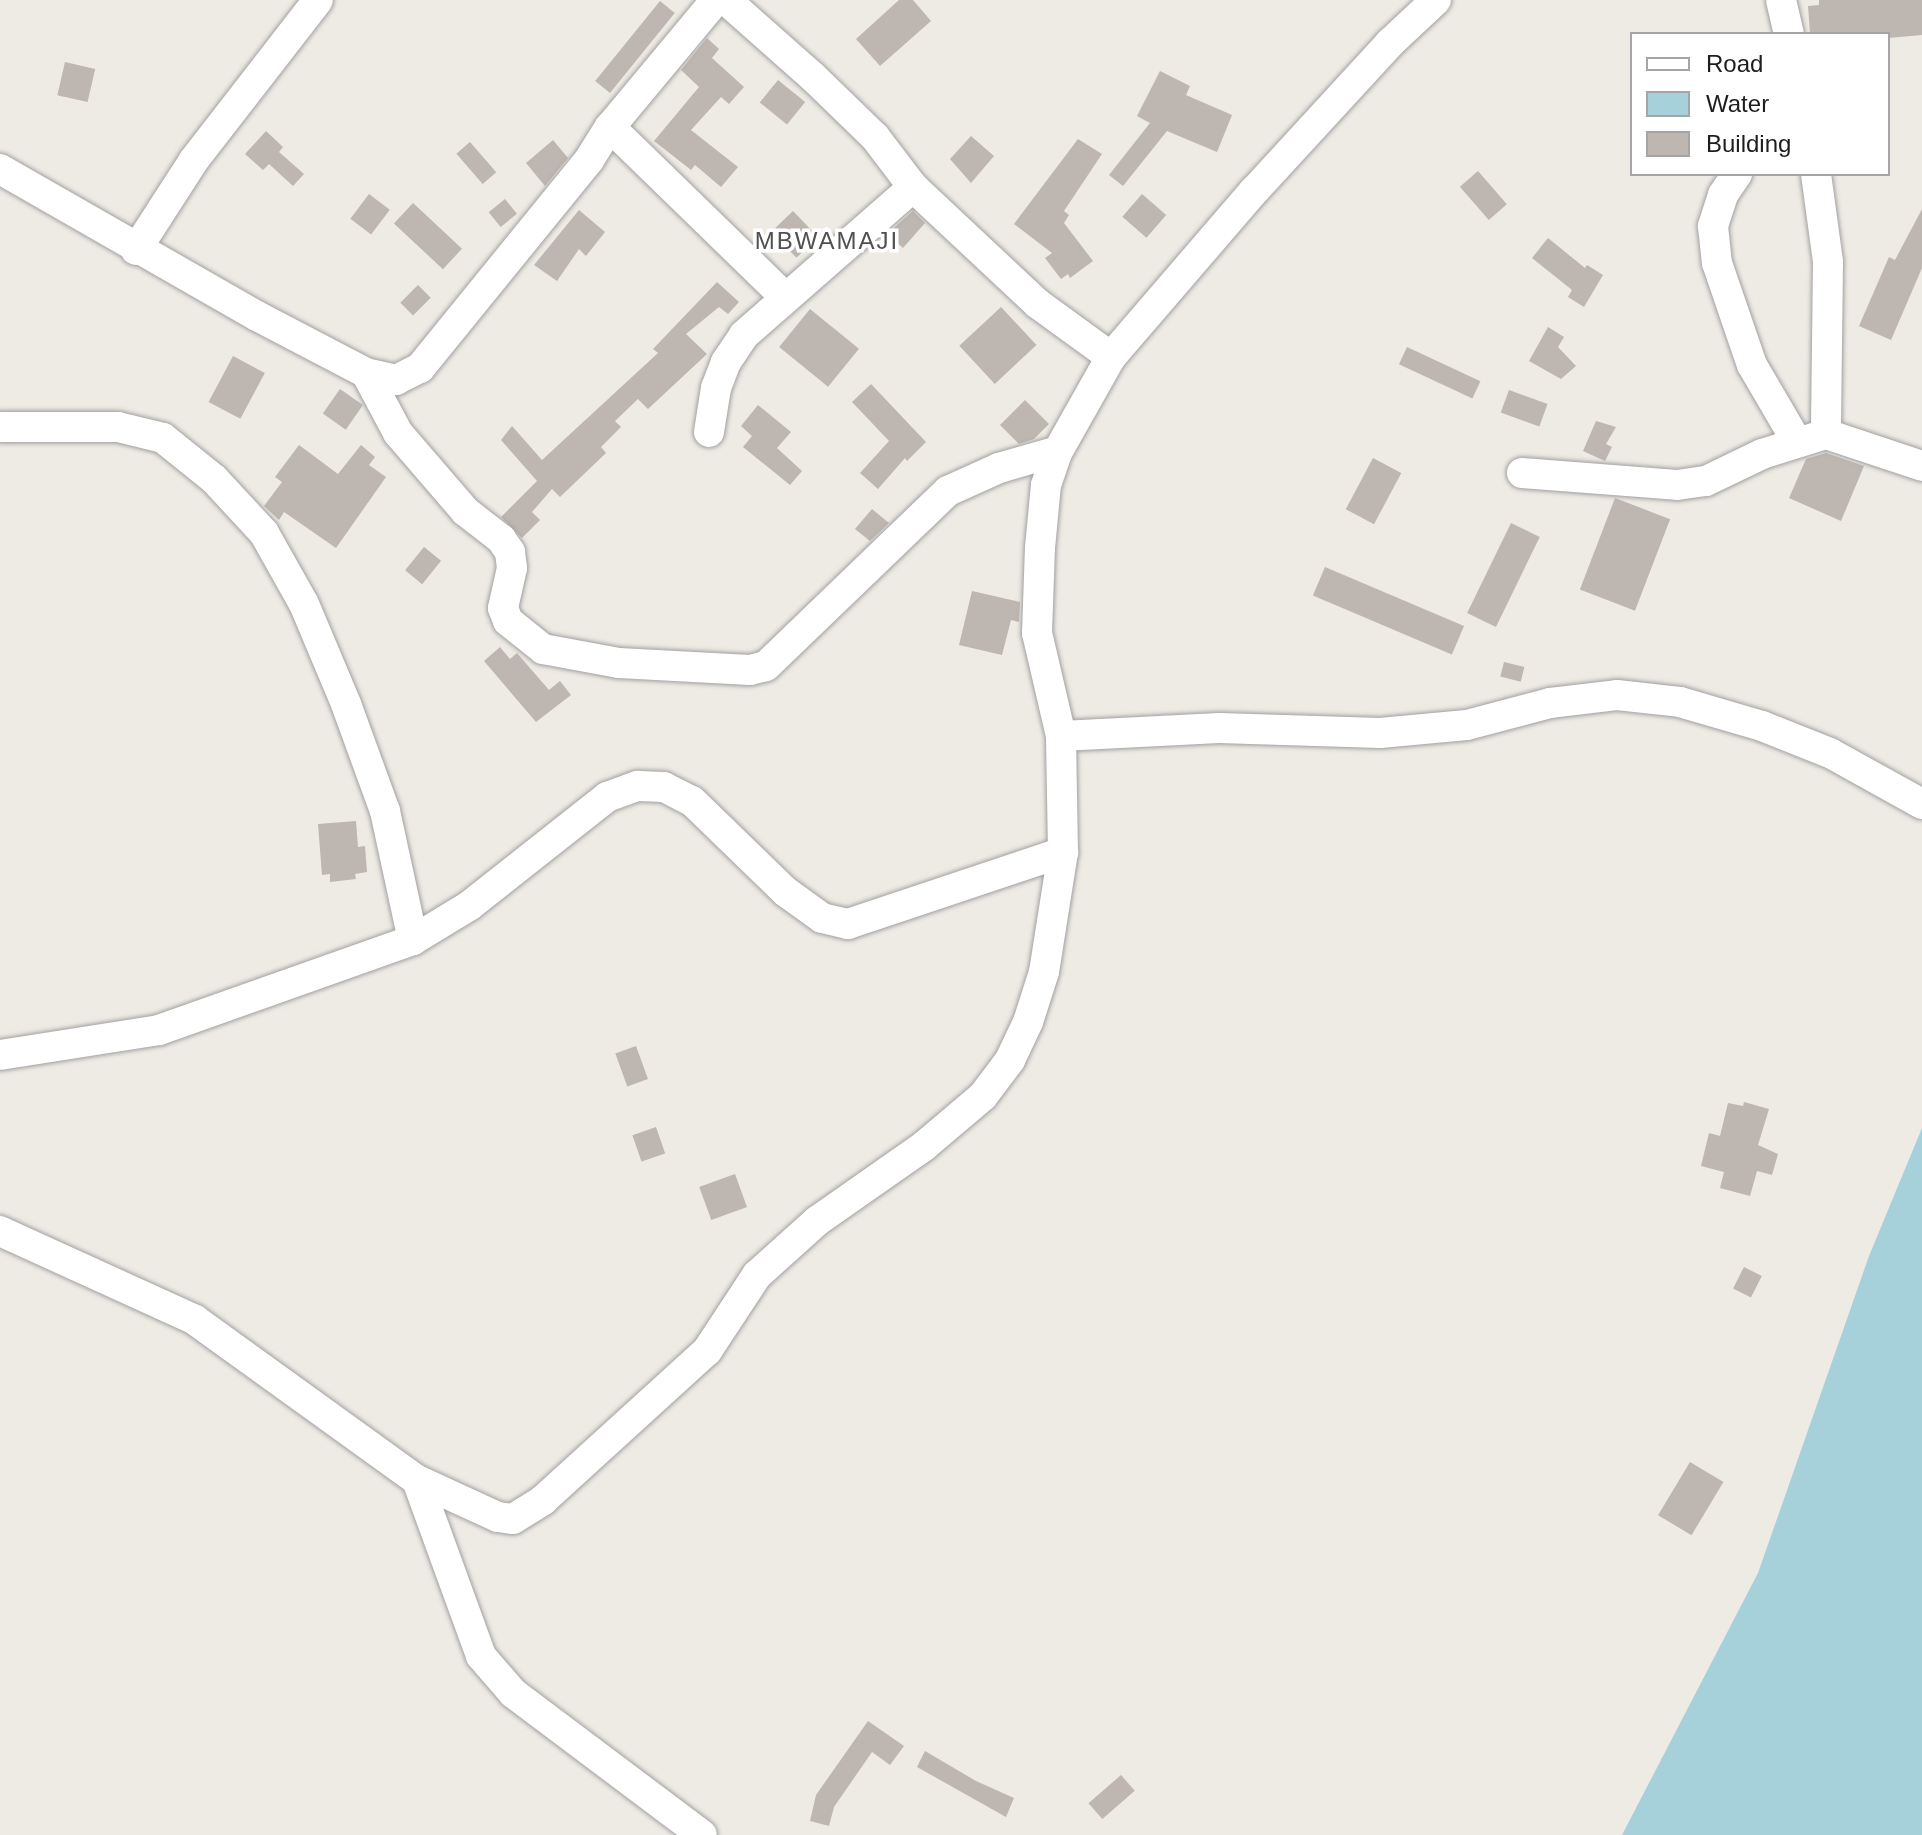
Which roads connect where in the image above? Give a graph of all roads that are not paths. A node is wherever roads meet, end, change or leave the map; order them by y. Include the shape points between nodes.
1 (318, 0) edge
2 (716, 0) edge
3 (726, 0) edge
4 (1436, 0) edge
5 (1781, 0) edge
6 (1789, 32) edge
7 (610, 127) junction
8 (0, 169) edge
9 (1736, 176) edge
10 (1816, 176) edge
11 (913, 187) junction
12 (136, 250) junction
13 (785, 297) junction
14 (1111, 357) junction
15 (366, 373) junction
16 (0, 427) edge
17 (709, 432) dead end
18 (1826, 434) junction
19 (1797, 442) junction
20 (1058, 451) junction
21 (1922, 466) edge
22 (1522, 473) dead end
23 (1061, 736) junction
24 (1922, 804) edge
25 (1063, 852) junction
26 (413, 940) junction
27 (0, 1055) edge
28 (0, 1231) edge
29 (417, 1480) junction
30 (702, 1835) edge

1 - 12 street via 194,160
2 - 7 street
3 - 11 street via 875,137
4 - 14 street via 1254,191
5 - 6 street
7 - 13 street
7 - 15 street via 420,368 396,380
8 - 12 street
9 - 19 street via 1713,226 1717,263 1752,365
10 - 18 street via 1828,262
11 - 13 street
11 - 14 street via 1038,304
12 - 15 street
13 - 17 street via 744,335 726,362
14 - 20 street
15 - 20 street via 398,433 465,511 510,552 503,608 508,621 543,649 619,663 750,670 766,666 948,491 999,468
16 - 26 street via 118,427 163,438 214,479 264,533 304,604 351,718 385,811
18 - 19 street
18 - 21 street
19 - 22 street via 1706,481 1677,485
20 - 23 street via 1045,501 1037,633
23 - 24 street via 1219,728 1380,733 1467,725 1550,703 1630,696 1680,702 1762,726 1830,753
23 - 25 street
25 - 26 street via 848,924 822,918 786,892 692,801 664,787 638,786 607,797 469,906
25 - 29 street via 1044,972 1028,1022 1010,1060 983,1096 924,1146 817,1221 757,1275 707,1351 543,1500 513,1519 498,1517
26 - 27 street via 159,1030
28 - 29 street via 195,1320
29 - 30 street via 481,1656 513,1693

